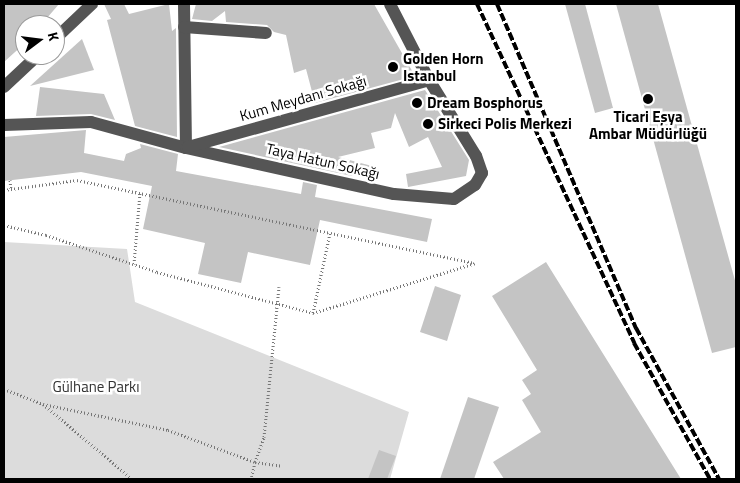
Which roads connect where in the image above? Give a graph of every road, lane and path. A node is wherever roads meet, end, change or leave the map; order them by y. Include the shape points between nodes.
1 (92, 4) edge
2 (184, 4) edge
3 (390, 4) edge
4 (184, 27) junction
5 (65, 30) edge
6 (266, 33) dead end
7 (28, 65) edge
8 (429, 80) junction
9 (4, 88) edge
10 (4, 125) edge
11 (186, 148) junction
12 (10, 180) dead end
13 (11, 189) junction
14 (4, 190) edge
15 (140, 193) junction
16 (4, 226) edge
17 (330, 233) junction
18 (134, 264) junction
19 (279, 287) dead end
20 (277, 303) junction
21 (313, 312) junction
22 (4, 389) edge
23 (43, 404) junction
24 (255, 462) junction
25 (282, 466) dead end
26 (132, 479) edge
27 (250, 479) edge

1 - 5 street
2 - 4 street
3 - 8 street
4 - 6 street
4 - 11 street
7 - 9 street
8 - 11 street, Kum Meydanı Sokağı
8 - 11 street, Taya Hatun Sokağı via 476,156 482,172 475,185 454,199 394,194
10 - 11 street, Taya Hatun Sokağı via 91,122
12 - 13 path
13 - 14 path
13 - 15 path via 77,180
15 - 17 path
15 - 18 path
16 - 18 path via 46,235
17 - 21 path
17 - 21 path via 476,263
18 - 20 path
19 - 20 path
20 - 21 path
20 - 24 path via 264,437
22 - 23 path
23 - 24 path via 168,430
23 - 26 path
24 - 25 path
24 - 27 path

